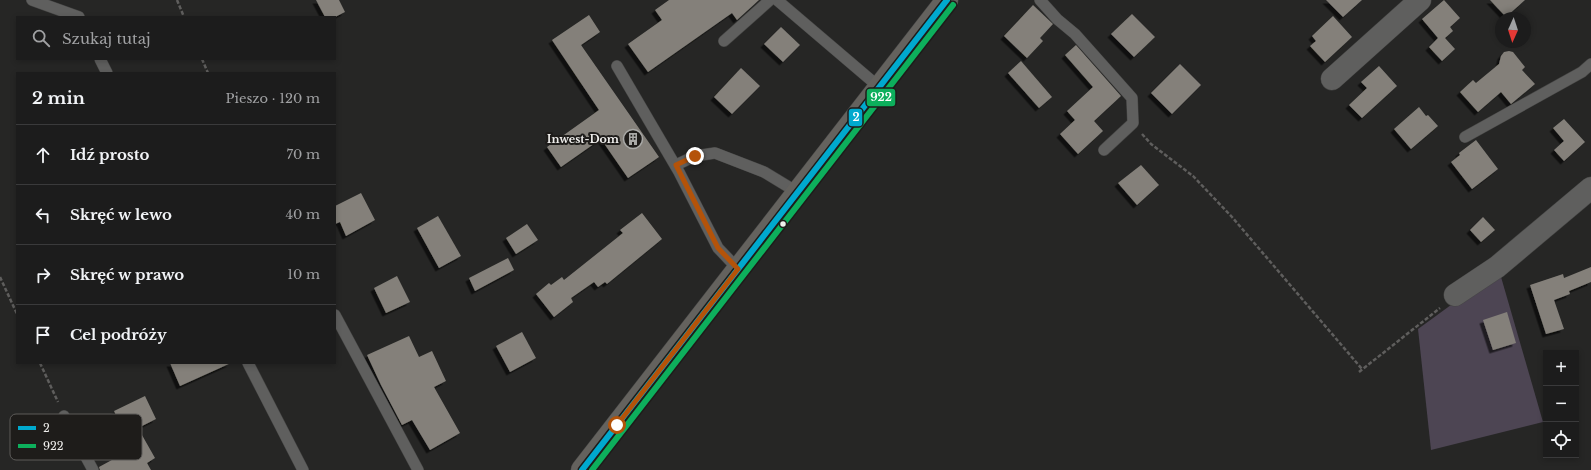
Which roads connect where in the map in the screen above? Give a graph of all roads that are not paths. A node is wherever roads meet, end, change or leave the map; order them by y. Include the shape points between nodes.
1 (32, 0) edge
2 (770, 0) edge
3 (777, 0) edge
4 (947, 0) edge
5 (1040, 0) edge
6 (1420, 0) edge
7 (76, 16) edge
8 (724, 41) dead end
9 (100, 60) edge
10 (1591, 64) edge
11 (617, 66) dead end
12 (106, 72) edge
13 (1332, 79) dead end
14 (879, 87) junction
15 (1464, 137) dead end
16 (1104, 150) dead end
17 (676, 165) junction
18 (1591, 188) edge
19 (797, 192) junction
20 (738, 269) junction
21 (1455, 296) road end
22 (336, 317) edge
23 (249, 364) edge
24 (88, 460) edge
25 (93, 470) edge
26 (303, 470) edge
27 (418, 470) edge
28 (582, 470) edge

1 - 7 lane
2 - 8 lane
3 - 14 lane
4 - 14 main road
5 - 16 lane via 1075,34 1132,98 1133,123
6 - 13 street
9 - 12 lane
10 - 15 lane via 1537,98
11 - 17 lane
14 - 19 main road
17 - 19 lane via 695,156 715,153 764,172
17 - 20 lane via 718,248
18 - 21 street via 1497,267
19 - 20 main road
20 - 28 main road
22 - 27 lane
23 - 26 lane
24 - 25 lane

